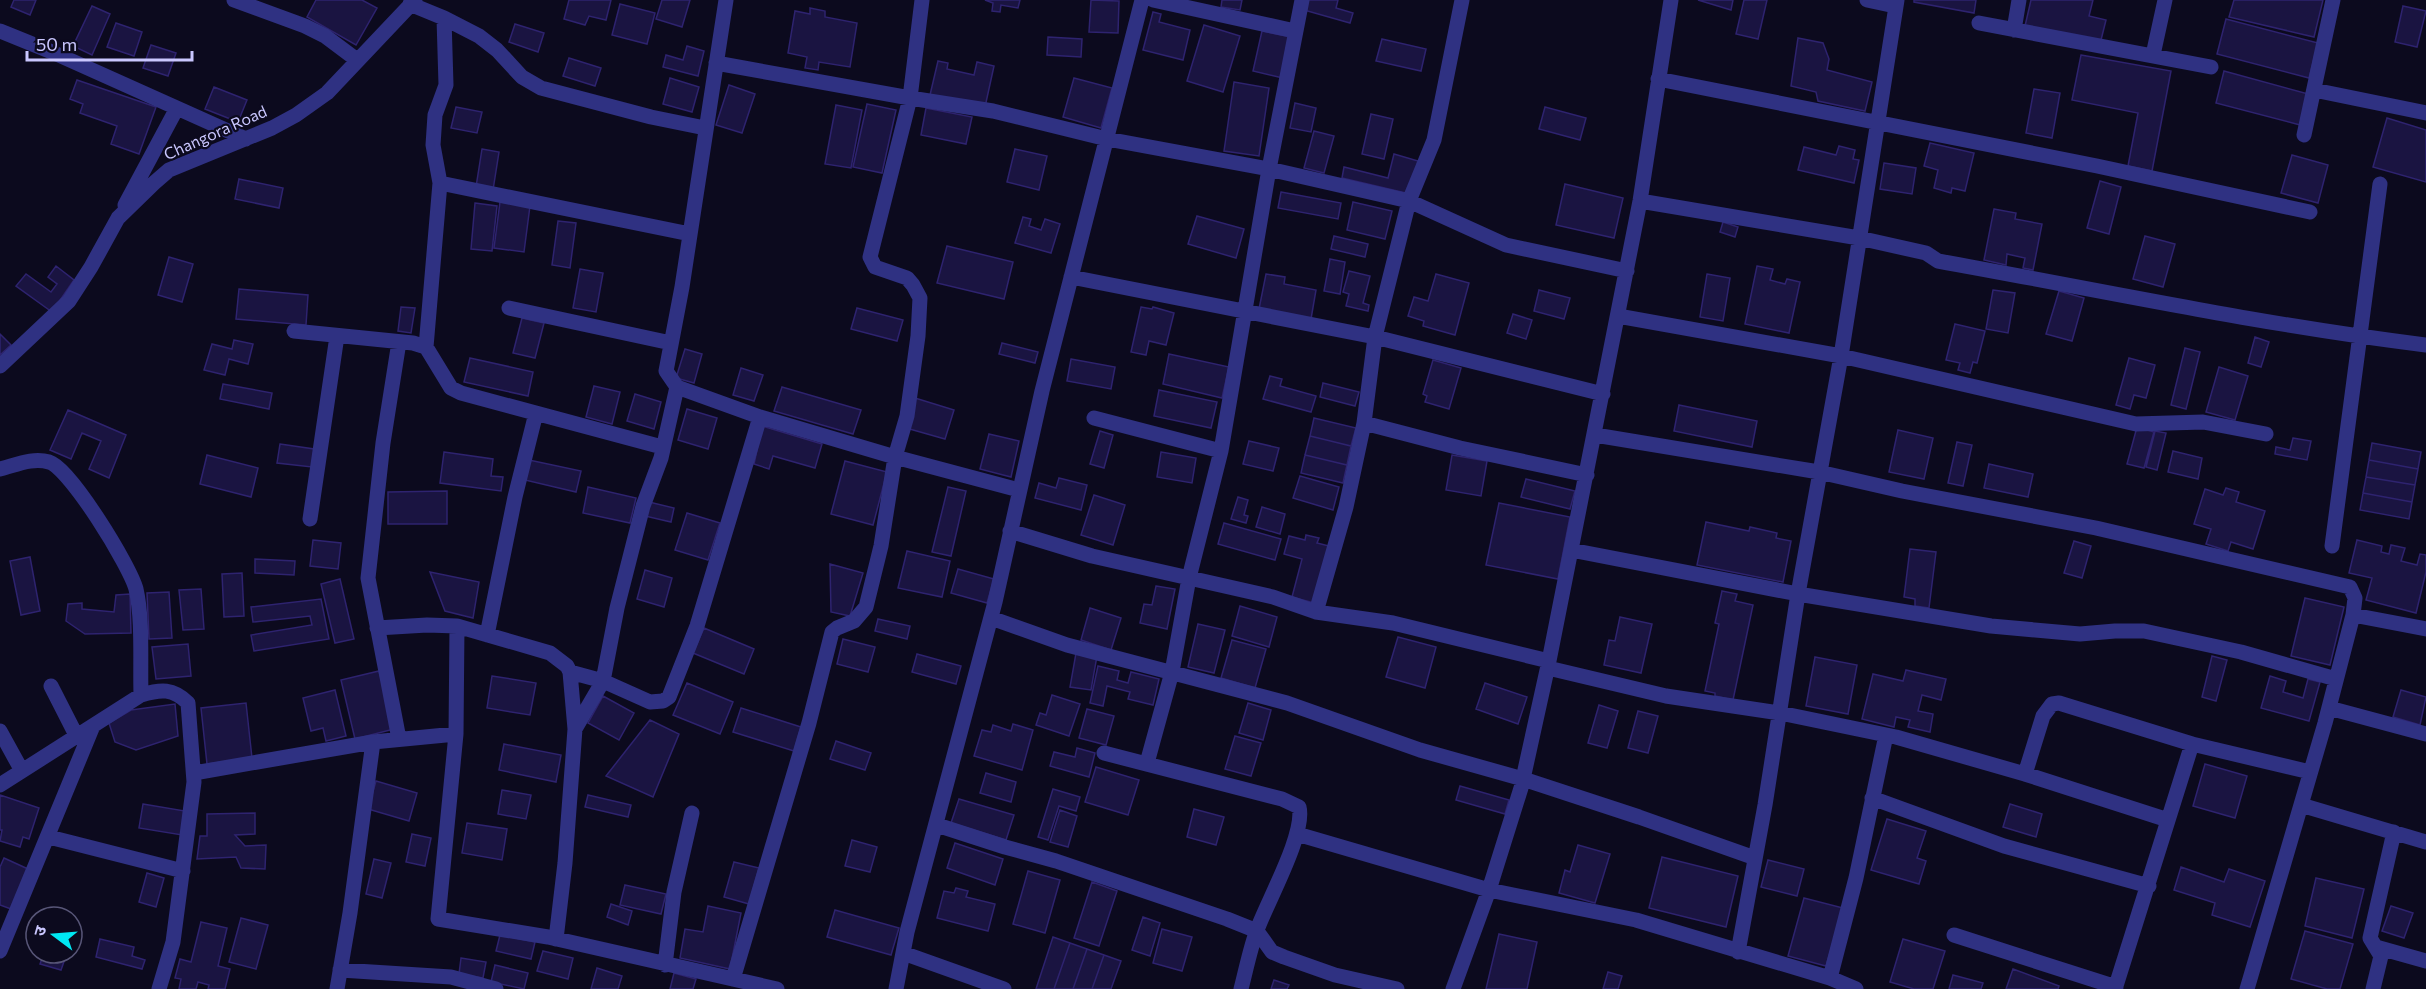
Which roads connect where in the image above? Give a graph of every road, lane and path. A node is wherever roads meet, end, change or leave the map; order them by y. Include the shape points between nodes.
1 (234, 0) edge
2 (725, 0) edge
3 (921, 0) edge
4 (1142, 0) edge
5 (1153, 0) edge
6 (1302, 0) edge
7 (1462, 0) edge
8 (1671, 0) edge
9 (1867, 0) edge
10 (2019, 0) edge
11 (2165, 0) edge
12 (2333, 0) edge
13 (412, 2) edge
14 (1896, 3) edge
15 (444, 18) junction
16 (1979, 23) dead end
17 (2014, 30) junction
18 (0, 31) edge
19 (1295, 31) junction
20 (2153, 55) junction
21 (357, 60) junction
22 (716, 63) junction
23 (2211, 67) dead end
24 (1658, 79) junction
25 (2314, 90) junction
26 (910, 98) junction
27 (177, 108) junction
28 (2426, 113) edge
29 (1878, 122) junction
30 (705, 128) junction
31 (2304, 135) dead end
32 (246, 139) junction
33 (1107, 139) junction
34 (1269, 169) junction
35 (440, 183) junction
36 (2380, 184) dead end
37 (1410, 201) junction
38 (1640, 201) junction
39 (2310, 212) dead end
40 (118, 218) junction
41 (690, 234) junction
42 (1859, 238) junction
43 (1627, 271) junction
44 (1071, 277) junction
45 (509, 308) dead end
46 (1243, 310) junction
47 (1618, 316) junction
48 (294, 331) dead end
49 (337, 336) junction
50 (1375, 337) junction
51 (2360, 337) junction
52 (399, 342) junction
53 (671, 343) junction
54 (2426, 345) edge
55 (426, 347) junction
56 (1840, 356) junction
57 (0, 366) edge
58 (677, 387) junction
59 (1603, 394) junction
60 (536, 413) junction
61 (760, 417) junction
62 (1094, 418) dead end
63 (1364, 423) junction
64 (2266, 434) dead end
65 (1595, 435) junction
66 (663, 447) junction
67 (1221, 451) junction
68 (895, 457) junction
69 (0, 469) edge
70 (1819, 472) junction
71 (1587, 476) junction
72 (1019, 490) junction
73 (310, 519) dead end
74 (1011, 531) junction
75 (2332, 546) dead end
76 (1571, 550) junction
77 (1189, 578) junction
78 (1798, 594) junction
79 (1316, 612) junction
80 (2353, 615) junction
81 (991, 618) junction
82 (457, 626) junction
83 (377, 628) junction
84 (2426, 629) edge
85 (487, 635) junction
86 (1549, 664) junction
87 (570, 672) junction
88 (1172, 672) junction
89 (2336, 679) junction
90 (603, 681) junction
91 (51, 686) dead end
92 (141, 695) junction
93 (2329, 708) junction
94 (1780, 713) junction
95 (93, 726) junction
96 (575, 729) junction
97 (0, 731) edge
98 (456, 734) junction
99 (2426, 734) edge
100 (1886, 735) junction
101 (77, 737) junction
102 (399, 739) junction
103 (373, 742) junction
104 (2192, 744) junction
105 (1104, 753) dead end
106 (1147, 763) junction
107 (22, 771) junction
108 (194, 772) junction
109 (2310, 772) junction
110 (2025, 774) junction
111 (1523, 779) junction
112 (0, 785) edge
113 (1872, 798) junction
114 (2301, 805) junction
115 (692, 813) dead end
116 (2168, 820) junction
117 (937, 825) junction
118 (2394, 832) junction
119 (1297, 834) junction
120 (49, 837) junction
121 (2426, 842) edge
122 (1755, 858) junction
123 (183, 871) junction
124 (2149, 886) junction
125 (1489, 890) junction
126 (1257, 931) junction
127 (1954, 935) dead end
128 (556, 939) junction
129 (2376, 947) junction
130 (0, 951) edge
131 (1738, 952) junction
132 (903, 953) junction
133 (2426, 961) edge
134 (665, 965) junction
135 (340, 970) junction
136 (1830, 978) junction
137 (733, 979) junction
138 (451, 983) edge
139 (2116, 988) edge
140 (159, 989) edge
141 (337, 989) edge
142 (496, 989) edge
143 (777, 989) edge
144 (896, 989) edge
145 (1004, 989) edge
146 (1241, 989) edge
147 (1397, 989) edge
148 (1453, 989) edge
149 (1856, 989) edge
150 (2247, 989) edge
151 (2373, 989) edge

1 - 21 street via 305,26
2 - 22 street
3 - 26 street
4 - 33 street
5 - 19 street
6 - 19 street
7 - 37 street via 1434,140
8 - 24 street
9 - 14 street
10 - 17 street
11 - 20 street
12 - 25 street
13 - 15 street
13 - 21 street, Changora Road
14 - 29 street
15 - 30 street via 479,36 522,77 541,88
15 - 35 street via 446,85 435,115 433,145
16 - 17 street
17 - 20 street
18 - 27 street
19 - 34 street
20 - 23 street
21 - 32 street, Changora Road via 327,93 296,115
22 - 26 street
22 - 30 street
24 - 29 street
24 - 38 street
25 - 28 street
25 - 31 street
26 - 33 street via 993,111
26 - 68 street via 870,257 875,267 907,278 920,298 907,416
27 - 32 street
27 - 40 street
29 - 39 street
29 - 42 street
30 - 41 street
32 - 40 street, Changora Road via 169,170
33 - 34 street
33 - 44 street
34 - 37 street
34 - 46 street
35 - 41 street
35 - 55 street
36 - 51 street
37 - 43 street via 1506,246
37 - 50 street
38 - 42 street
38 - 43 street
40 - 57 street, Changora Road via 69,301
41 - 53 street
42 - 51 street via 1926,254 1938,261 2137,300
42 - 56 street
43 - 47 street
44 - 46 street
44 - 72 street
45 - 53 street
46 - 50 street
46 - 67 street via 1240,350
47 - 56 street
47 - 59 street
48 - 49 street
49 - 52 street
49 - 73 street
50 - 59 street
50 - 63 street
51 - 54 street
51 - 75 street
52 - 55 street
52 - 83 street via 368,578
53 - 58 street via 666,371
55 - 60 street via 451,388
56 - 64 street via 2136,424 2203,422
56 - 70 street
58 - 61 street
58 - 66 street
59 - 65 street
60 - 66 street
60 - 85 street
61 - 68 street
61 - 90 street via 697,626 669,697 650,702
62 - 67 street
63 - 71 street
63 - 79 street via 1346,507
65 - 70 street
65 - 71 street
66 - 90 street via 634,537
67 - 77 street
68 - 72 street
68 - 137 street via 881,546 866,607 854,621 832,632
69 - 92 street via 34,460 49,461 76,485 132,577 138,602
70 - 78 street
70 - 80 street via 2096,528 2343,585 2354,592
71 - 76 street
72 - 74 street
74 - 77 street via 1092,556
74 - 81 street
76 - 78 street
76 - 86 street
77 - 79 street via 1273,597
77 - 88 street
78 - 89 street via 2017,629 2080,634 2144,631 2241,652
78 - 94 street
79 - 86 street via 1394,623
80 - 84 street
80 - 89 street
81 - 88 street via 1066,645
81 - 117 street
82 - 83 street
82 - 85 street
82 - 98 street
83 - 102 street
85 - 87 street via 550,653
86 - 94 street via 1666,696
86 - 111 street
87 - 90 street
87 - 96 street
88 - 106 street
88 - 111 street via 1287,703 1420,750
89 - 93 street
90 - 96 street
91 - 101 street
92 - 95 street
92 - 108 street via 171,690 188,703
93 - 99 street
93 - 109 street
94 - 100 street
94 - 122 street
95 - 101 street
95 - 120 street
96 - 128 street
97 - 107 street
98 - 102 street
98 - 128 street via 438,919
100 - 110 street
100 - 113 street
101 - 107 street
102 - 103 street
103 - 108 street
103 - 135 street
104 - 109 street
104 - 110 street via 2070,705 2052,704 2043,716
104 - 116 street
105 - 106 street
106 - 119 street via 1292,803 1299,807 1301,815
107 - 112 street
108 - 123 street
109 - 114 street
110 - 116 street
111 - 122 street
111 - 125 street
113 - 124 street via 2004,846
113 - 136 street via 1857,878
114 - 118 street
114 - 150 street
115 - 134 street via 674,892
116 - 124 street
117 - 126 street via 1056,861
117 - 132 street
118 - 121 street
118 - 129 street via 2370,938
119 - 125 street
119 - 126 street
120 - 123 street
120 - 130 street
122 - 131 street
123 - 140 street via 173,942
124 - 139 street
125 - 131 street via 1636,920
125 - 148 street
126 - 146 street
126 - 147 street via 1272,952 1284,957 1335,975
127 - 139 street
128 - 134 street
129 - 133 street
129 - 151 street via 2381,956
131 - 136 street
132 - 144 street
132 - 145 street
134 - 137 street
135 - 138 street
135 - 141 street
136 - 149 street
137 - 143 street
138 - 142 street

